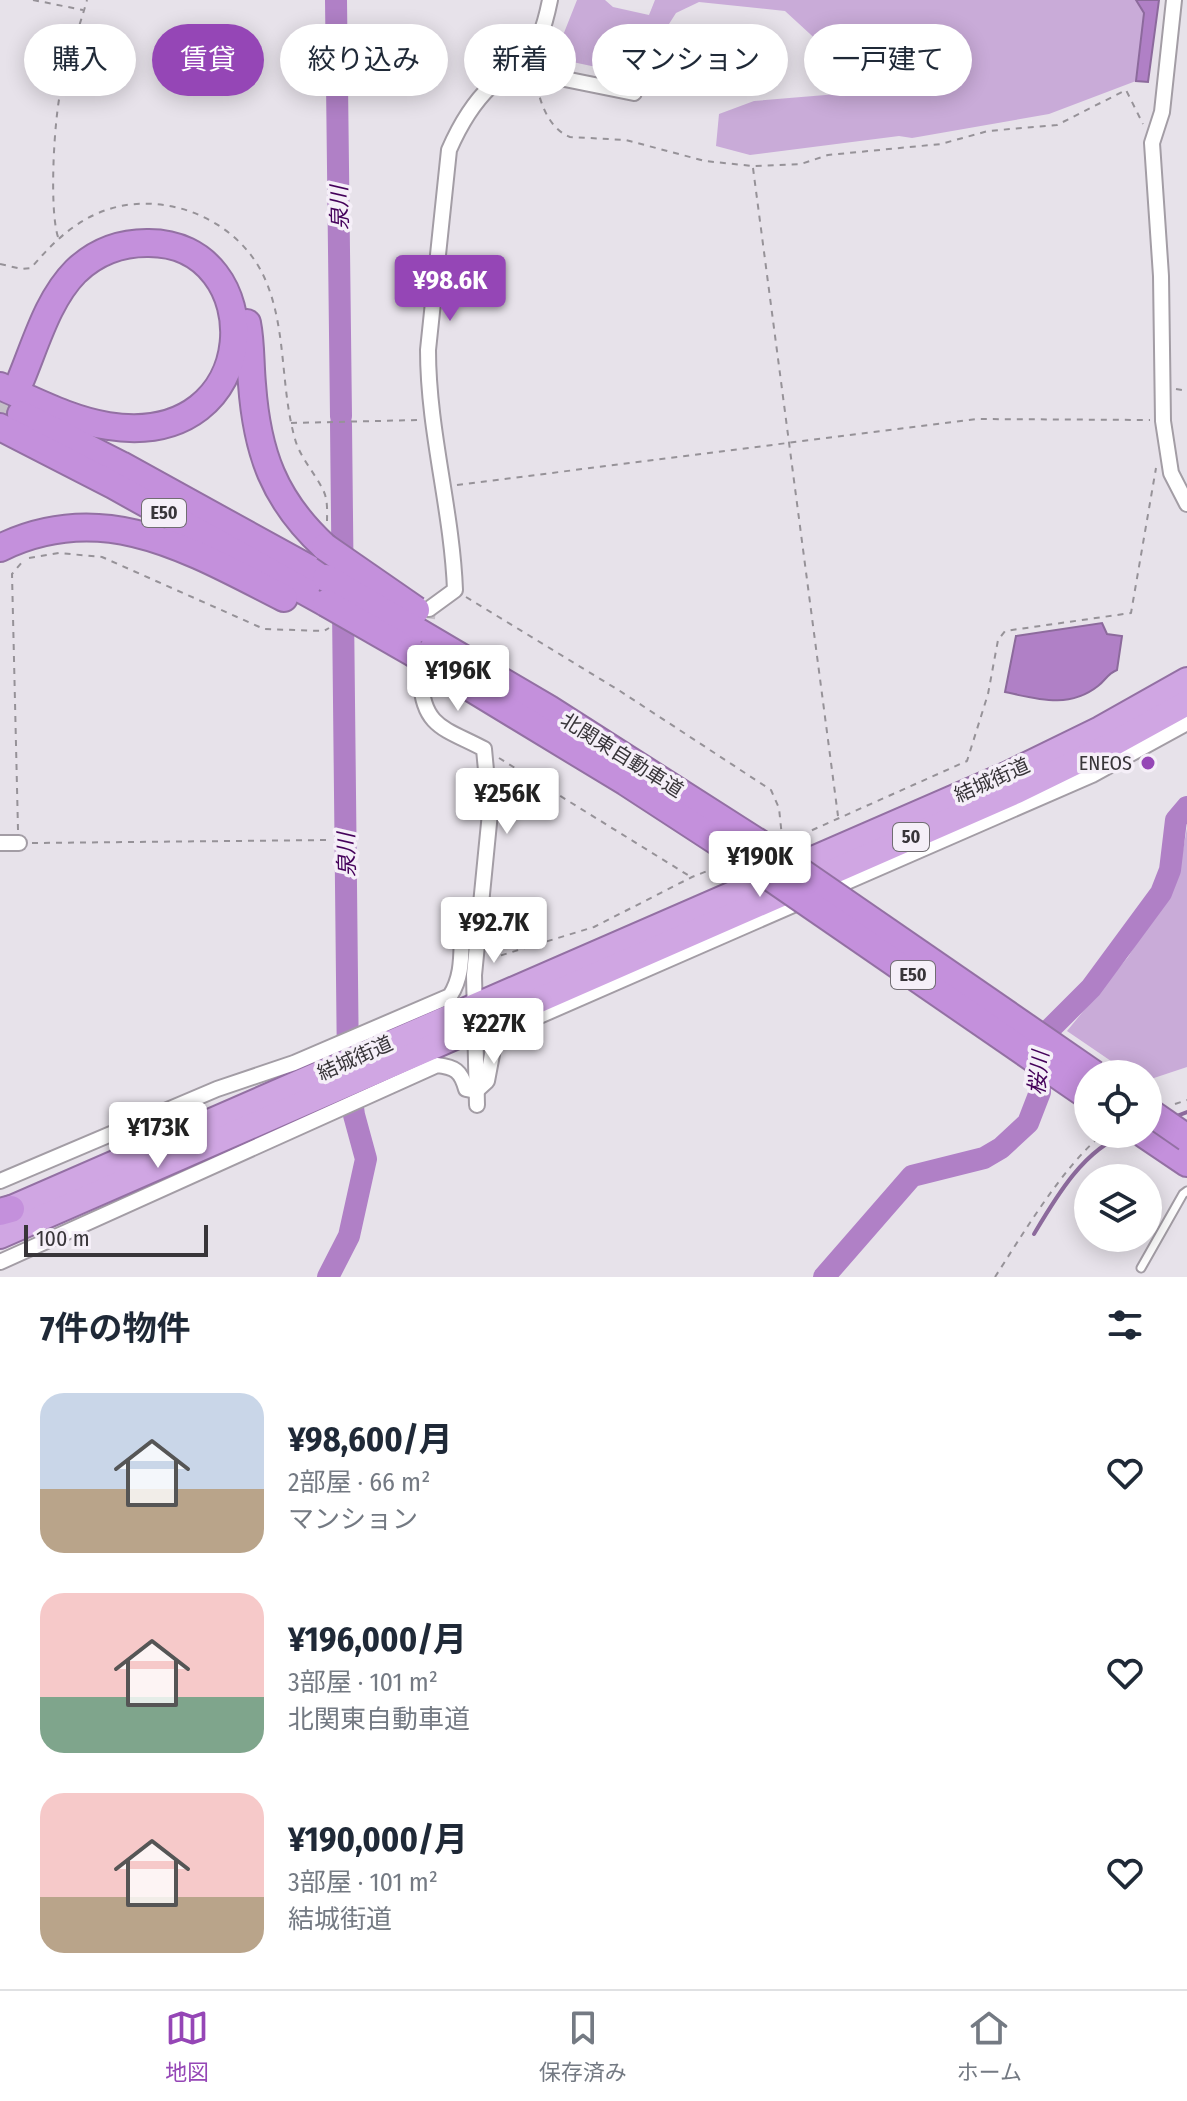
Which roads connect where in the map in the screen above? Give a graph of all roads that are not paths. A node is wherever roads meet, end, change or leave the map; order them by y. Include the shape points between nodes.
1 (550, 0) edge
2 (1174, 0) edge
3 (543, 24) edge
4 (483, 96) edge
5 (11, 380) edge
6 (0, 403) edge
7 (0, 427) edge
8 (1187, 504) edge
9 (0, 548) edge
10 (326, 600) junction
11 (418, 642) junction
12 (1187, 680) edge
13 (1187, 703) edge
14 (1187, 723) edge
15 (0, 843) edge
16 (19, 843) road end
17 (749, 849) junction
18 (479, 923) junction
19 (473, 1017) junction
20 (1074, 1061) edge
21 (367, 1064) junction
22 (331, 1080) junction
23 (1074, 1086) edge
24 (476, 1098) junction
25 (1162, 1121) edge
26 (1187, 1138) edge
27 (1162, 1146) edge
28 (1187, 1163) edge
29 (0, 1181) edge
30 (1187, 1191) edge
31 (8, 1225) edge
32 (0, 1262) edge
33 (1141, 1268) dead end

1 - 3 street
2 - 8 street via 1162,112 1152,143 1163,421 1171,473
4 - 11 street via 449,150 428,350 455,590
5 - 5 highway via 62,414 106,426 138,428 172,421 199,407 228,371 235,345 229,299 211,271 185,252 154,243 105,250 67,282
5 - 11 highway, bridge via 47,291 83,249 141,230 174,235 203,248 233,279 245,309 257,428 270,475 300,524
6 - 10 highway, 北関東自動車道 / E50 via 134,472
7 - 10 highway, 北関東自動車道 / E50
9 - 10 highway via 67,527 125,530
10 - 11 highway, 北関東自動車道 / E50, bridge
11 - 17 highway, 北関東自動車道 / E50 via 552,737
11 - 17 highway, 北関東自動車道 / E50 via 549,709 715,813
11 - 18 street via 422,703 431,719 484,749 490,813
12 - 19 highway, 結城街道 / 50 via 1008,774
13 - 19 highway, 結城街道 / 50 via 1017,791
14 - 24 street via 1092,775 505,1031 494,1044 487,1081
15 - 16 street
17 - 20 highway, 北関東自動車道 / E50, bridge
17 - 23 highway, 北関東自動車道 / E50, bridge
18 - 19 street
18 - 21 street via 462,932 460,973 450,996
19 - 21 highway, 結城街道 / 50
19 - 24 street
21 - 22 highway, 結城街道 / 50
21 - 22 street
21 - 24 street via 453,1067
22 - 29 street via 217,1089
22 - 31 highway, 結城街道 / 50
22 - 31 highway, 結城街道 / 50 via 282,1124 199,1161
25 - 26 highway, bridge
27 - 28 highway
30 - 33 lane
31 - 32 street

